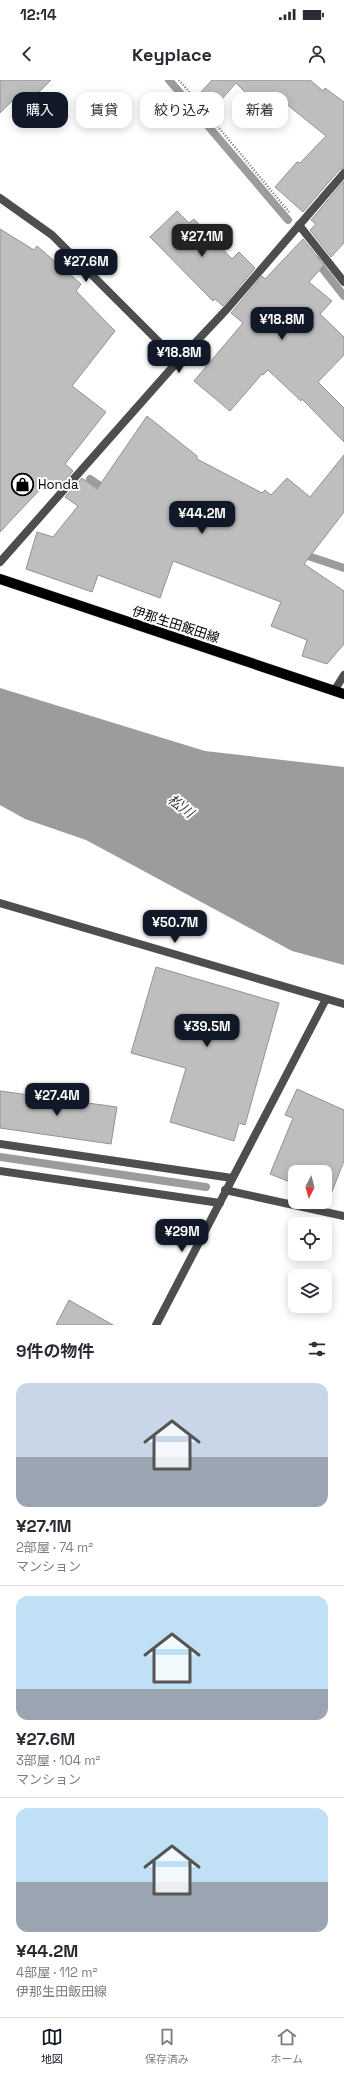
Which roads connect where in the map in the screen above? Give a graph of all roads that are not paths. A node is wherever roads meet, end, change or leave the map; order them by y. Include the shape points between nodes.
1 (344, 173) edge
2 (0, 198) edge
3 (299, 225) junction
4 (344, 282) edge
5 (178, 361) junction
6 (0, 562) edge
7 (0, 579) edge
8 (344, 675) edge
9 (339, 692) edge
10 (0, 903) edge
11 (326, 999) junction
12 (344, 1004) edge
13 (0, 1144) edge
14 (0, 1171) edge
15 (232, 1178) junction
16 (226, 1190) junction
17 (220, 1203) junction
18 (344, 1216) edge
19 (156, 1325) edge

1 - 3 street
2 - 5 street via 52,235
3 - 4 street
3 - 5 street
5 - 6 street
7 - 9 main road, 伊那生田飯田線
8 - 9 street
10 - 11 street
11 - 12 street
11 - 15 street
13 - 15 street
14 - 17 street
15 - 16 street
16 - 17 street
16 - 18 street
17 - 19 street

